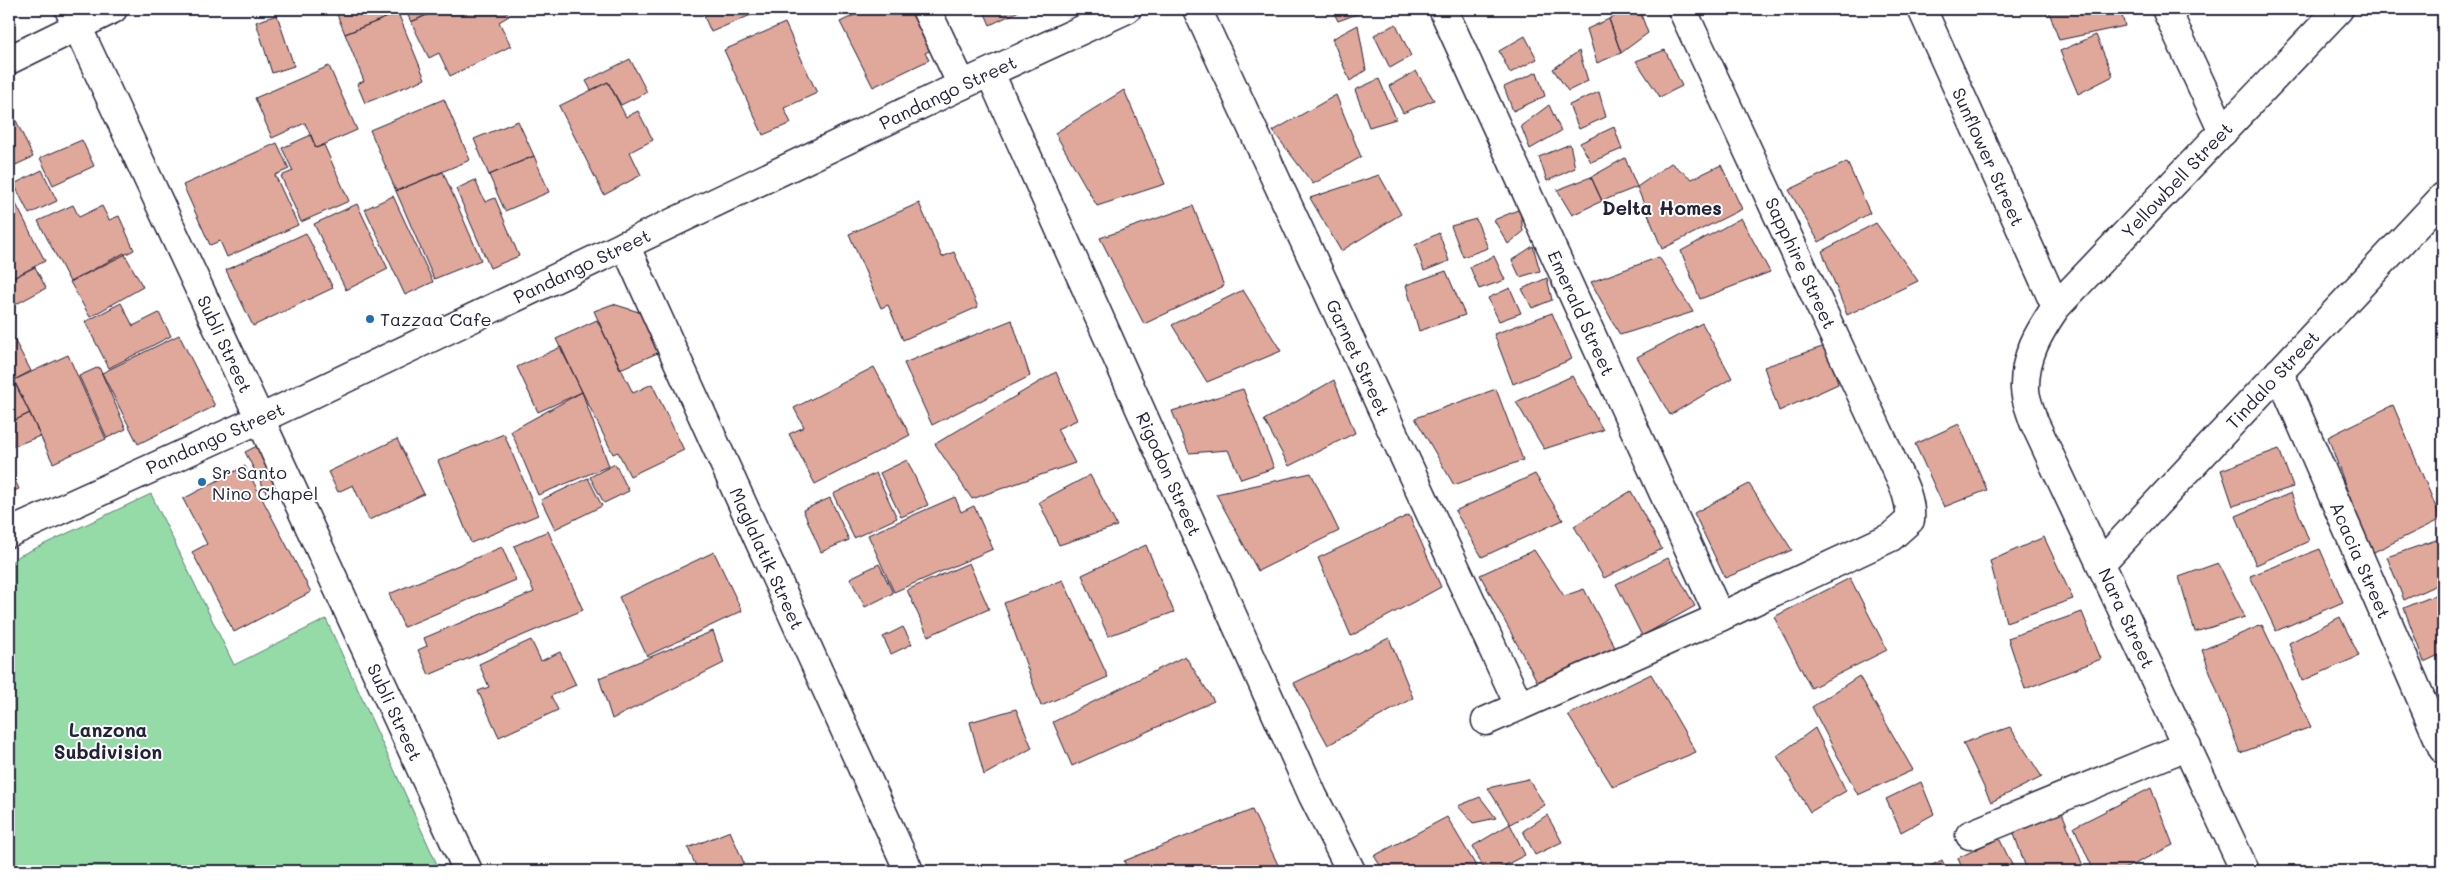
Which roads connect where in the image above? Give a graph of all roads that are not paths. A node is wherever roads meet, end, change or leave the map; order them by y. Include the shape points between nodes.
1 (113, 9) edge
2 (926, 9) edge
3 (1127, 9) edge
4 (1197, 9) edge
5 (1443, 9) edge
6 (1682, 9) edge
7 (1922, 9) edge
8 (2166, 9) edge
9 (2339, 9) edge
10 (73, 17) edge
11 (9, 60) edge
12 (990, 73) junction
13 (962, 85) junction
14 (2223, 132) junction
15 (2443, 197) edge
16 (625, 245) junction
17 (2056, 307) junction
18 (2027, 360) joint
19 (2279, 372) junction
20 (260, 419) junction
21 (9, 533) edge
22 (2101, 562) junction
23 (1720, 617) junction
24 (1519, 705) junction
25 (1486, 721) dead end
26 (2187, 746) junction
27 (2443, 749) edge
28 (1970, 835) dead end
29 (468, 871) edge
30 (908, 871) edge
31 (1351, 871) edge
32 (2245, 871) edge

1 - 10 street
2 - 13 street
3 - 12 street, Pandango Street
4 - 24 street, Garnet Street
5 - 23 street, Emerald Street
6 - 23 street, Sapphire Street via 1909,499 1910,520 1891,537
7 - 17 street, Sunflower Street
8 - 14 street
9 - 14 street, Yellowbell Street
10 - 11 street
10 - 20 street, Subli Street
12 - 13 street, Pandango Street
12 - 31 street, Rigodon Street via 1314,796
13 - 16 street, Pandango Street
14 - 17 street, Yellowbell Street
15 - 19 street, Tindalo Street
16 - 20 street, Pandango Street
16 - 30 street, Maglalatik Street
17 - 18 street, Yellowbell Street via 2038,333
18 - 22 street, Nara Street via 2025,390 2034,422
19 - 22 street, Tindalo Street
19 - 27 street, Acacia Street
20 - 21 street, Pandango Street
20 - 29 street, Subli Street
22 - 26 street, Nara Street
23 - 24 street
24 - 25 street
26 - 28 street
26 - 32 street, Nara Street

